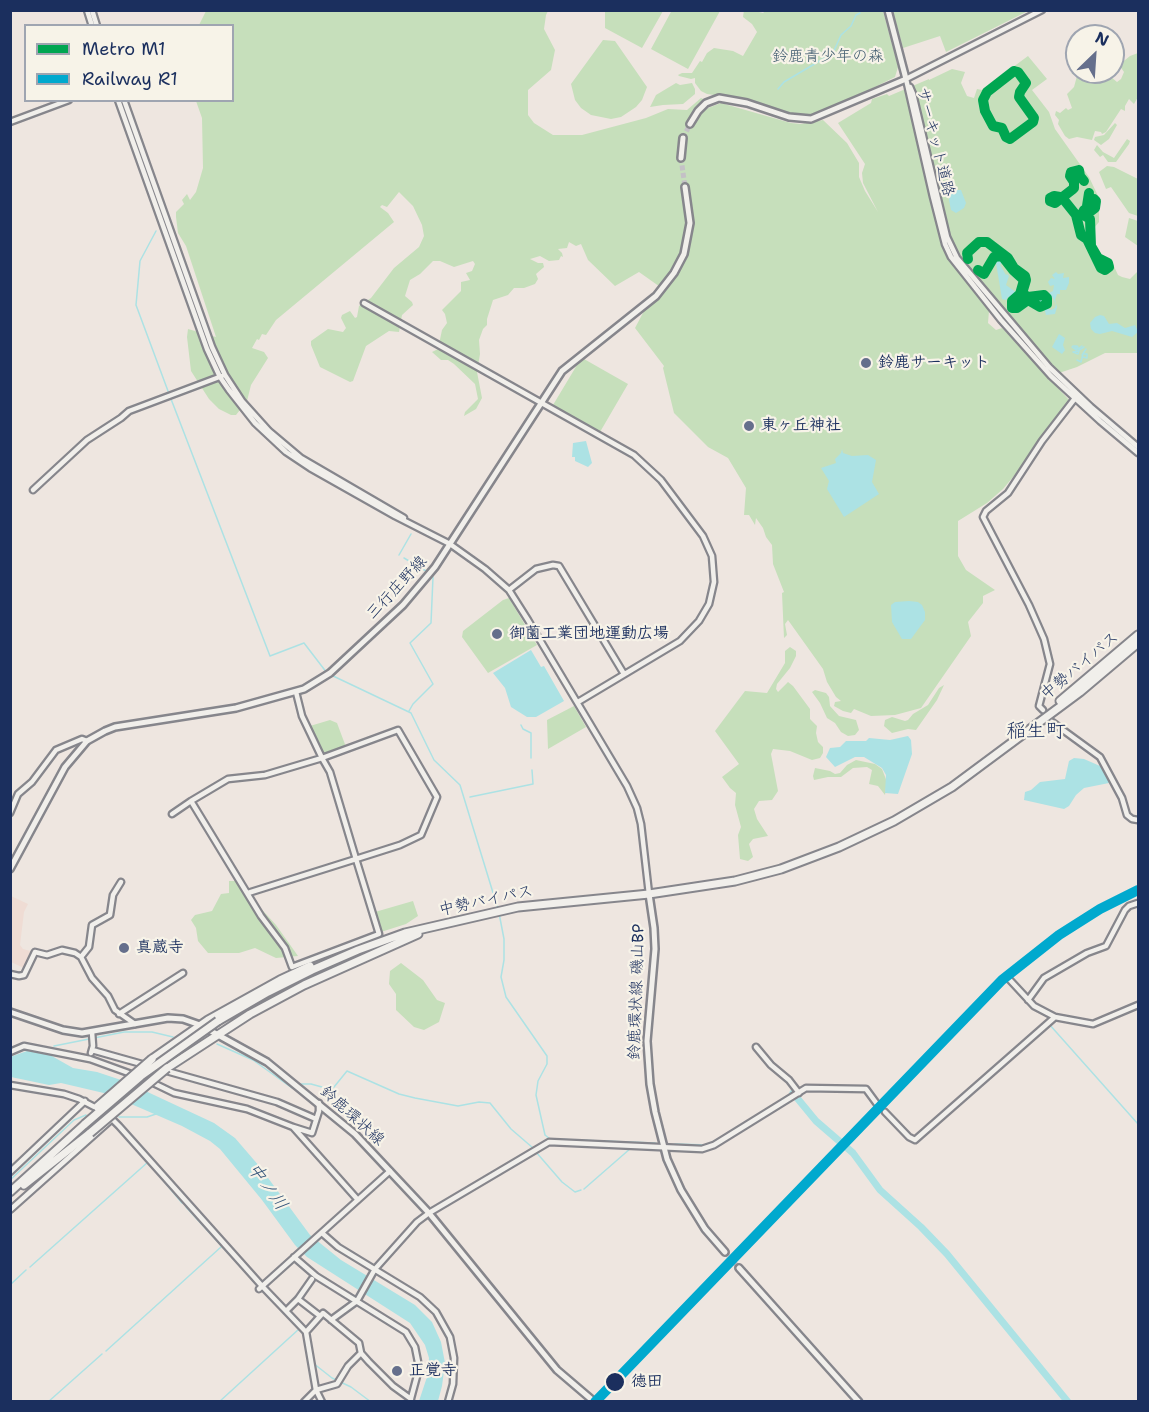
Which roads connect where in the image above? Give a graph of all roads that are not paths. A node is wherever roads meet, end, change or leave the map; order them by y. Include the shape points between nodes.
1 (888, 10) edge
2 (1042, 10) edge
3 (906, 79) junction
4 (64, 102) edge
5 (119, 102) edge
6 (125, 102) edge
7 (10, 122) edge
8 (690, 124) tunnel mouth
9 (683, 138) tunnel mouth
10 (681, 158) tunnel mouth
11 (685, 188) tunnel mouth
12 (364, 303) dead end
13 (223, 376) junction
14 (1076, 397) junction
15 (541, 403) junction
16 (1138, 447) edge
17 (1138, 453) edge
18 (33, 490) dead end
19 (450, 544) junction
20 (509, 590) junction
21 (1138, 633) edge
22 (1138, 643) edge
23 (624, 674) junction
24 (296, 692) junction
25 (578, 702) junction
26 (1043, 710) dead end
27 (1052, 722) dead end
28 (87, 741) junction
29 (1012, 742) junction
30 (322, 758) junction
31 (191, 801) junction
32 (10, 813) edge
33 (172, 814) dead end
34 (1138, 820) edge
35 (356, 859) junction
36 (11, 869) edge
37 (121, 882) dead end
38 (248, 893) junction
39 (649, 894) junction
40 (1138, 903) edge
41 (457, 920) junction
42 (81, 957) junction
43 (311, 968) junction
44 (183, 973) dead end
45 (10, 974) edge
46 (1009, 979) dead end
47 (1028, 1000) junction
48 (1138, 1005) edge
49 (10, 1012) edge
50 (119, 1014) junction
51 (1055, 1017) junction
52 (135, 1025) junction
53 (200, 1025) junction
54 (216, 1035) junction
55 (92, 1036) junction
56 (756, 1047) dead end
57 (92, 1050) junction
58 (10, 1052) edge
59 (90, 1059) junction
60 (10, 1085) edge
61 (799, 1093) junction
62 (85, 1101) junction
63 (318, 1103) junction
64 (878, 1104) dead end
65 (885, 1112) dead end
66 (112, 1119) junction
67 (316, 1119) junction
68 (293, 1126) junction
69 (664, 1147) junction
70 (390, 1171) junction
71 (10, 1172) edge
72 (28, 1175) junction
73 (10, 1193) edge
74 (358, 1200) junction
75 (10, 1210) edge
76 (429, 1213) junction
77 (322, 1233) junction
78 (724, 1252) tunnel mouth
79 (294, 1257) junction
80 (739, 1268) tunnel mouth
81 (375, 1270) junction
82 (312, 1280) dead end
83 (261, 1288) junction
84 (298, 1299) junction
85 (357, 1301) junction
86 (286, 1311) junction
87 (320, 1316) junction
88 (331, 1320) junction
89 (306, 1332) junction
90 (361, 1353) junction
91 (316, 1390) junction
92 (410, 1400) edge
93 (591, 1400) dead end
94 (304, 1401) edge
95 (322, 1401) edge
96 (448, 1401) edge
97 (859, 1401) edge

1 - 3 main road
2 - 3 street
3 - 8 main road via 811,118 789,117 719,98 706,103
3 - 14 street, サーキット道路 via 948,250 1012,333
4 - 7 street
5 - 13 street via 207,349
6 - 13 street
9 - 10 main road
11 - 15 main road, 三行庄野線 via 690,223 684,254 674,273 656,296 566,367
12 - 15 street
13 - 18 street via 129,411 82,444
13 - 19 street via 259,421 290,449
14 - 16 street, サーキット道路
14 - 17 street, サーキット道路
14 - 26 street via 1008,493 983,517 1044,639 1050,664 1039,706
15 - 19 main road, 三行庄野線
15 - 23 street via 625,450 652,470 693,520 710,549 713,589 699,621 680,640
19 - 20 street
19 - 24 main road, 三行庄野線 via 403,605 328,674
20 - 23 street via 536,569 559,566
20 - 25 street
21 - 29 highway, 中勢バイパス
22 - 29 highway, 中勢バイパス
23 - 25 street
24 - 28 main road, 三行庄野線 via 236,708 116,727
24 - 30 street via 302,717
25 - 39 street via 634,800 643,835
27 - 34 street via 1100,757 1127,815
28 - 32 street via 81,739 57,750 18,794
28 - 36 main road, 三行庄野線 via 65,767
29 - 39 highway, 中勢バイパス via 952,787 839,847 781,869
30 - 31 street via 258,777 228,779
30 - 35 street via 330,772
30 - 35 street via 398,730 437,797 421,835
31 - 33 street
31 - 38 street
35 - 38 street
35 - 38 street via 379,934 292,967 285,948
37 - 42 street via 113,895 111,913 92,925 90,947
39 - 41 highway, 中勢バイパス via 549,903
39 - 69 main road, 鈴鹿環状線 磯山BP via 655,949 648,1060
40 - 47 street via 1125,910 1106,946 1044,978
41 - 43 highway, 中勢バイパス via 405,933
41 - 54 highway via 304,985
42 - 45 street via 62,950 47,955 35,952 24,975
42 - 50 street via 88,973
43 - 53 highway via 271,985
43 - 72 highway, bridge via 176,1049
44 - 50 street
46 - 47 street
47 - 51 street
48 - 51 street via 1093,1024
49 - 55 main road, 鈴鹿環状線
50 - 52 street
51 - 65 street via 915,1140
52 - 53 main road, 鈴鹿環状線 via 177,1018
52 - 55 main road, 鈴鹿環状線
53 - 54 main road, 鈴鹿環状線
53 - 72 highway, bridge via 138,1071
54 - 63 main road, 鈴鹿環状線 via 267,1062
54 - 73 highway, bridge via 167,1068 69,1151
55 - 57 street
56 - 61 street
57 - 59 street
57 - 67 street via 277,1102
58 - 59 street via 24,1046
59 - 68 street via 174,1093 247,1109
60 - 62 street
61 - 64 street via 806,1088 866,1089
61 - 69 street via 708,1148
62 - 66 street
62 - 71 street
63 - 67 street
63 - 70 main road, 鈴鹿環状線
66 - 75 street
66 - 83 street
67 - 68 street via 312,1133
68 - 74 street
69 - 76 street via 549,1142
69 - 78 main road, 鈴鹿環状線 磯山BP via 692,1209
70 - 74 street
70 - 76 main road, 鈴鹿環状線
72 - 73 highway
74 - 77 street
76 - 81 street
76 - 93 main road, 鈴鹿環状線 via 557,1370
77 - 79 street
77 - 81 street
79 - 83 street
79 - 85 street
80 - 97 main road
81 - 85 street
81 - 96 street via 420,1297 440,1318 450,1337 454,1358
82 - 84 street
83 - 86 street
84 - 86 street
84 - 87 street
85 - 88 street
85 - 92 street via 399,1326 410,1338 418,1362
86 - 89 street
87 - 88 street via 323,1313
87 - 89 street
88 - 90 street via 359,1343
89 - 91 street
90 - 91 street via 339,1381
90 - 92 street
91 - 94 street
91 - 95 street

